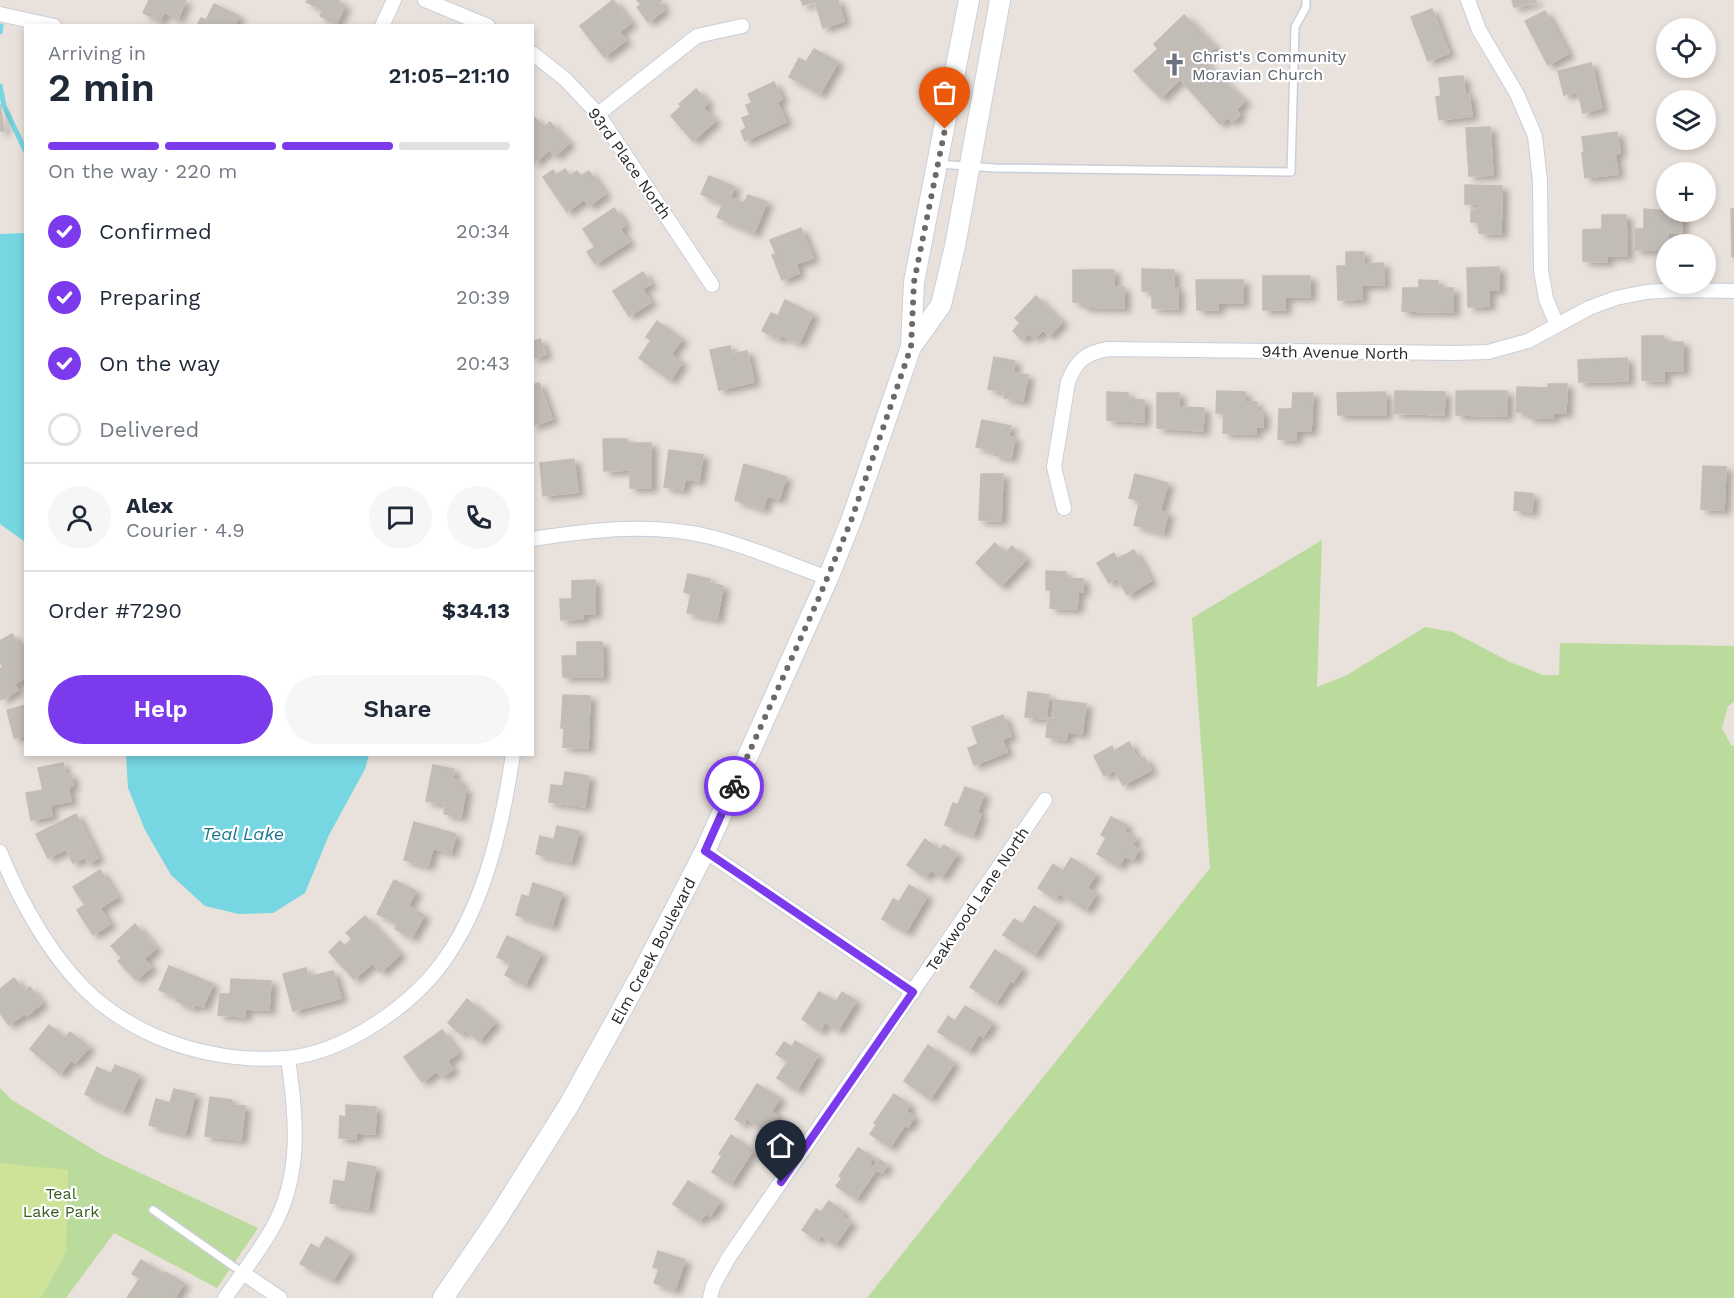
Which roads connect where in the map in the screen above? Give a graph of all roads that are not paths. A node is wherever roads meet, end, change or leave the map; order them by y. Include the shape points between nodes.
1 (394, 0) edge
2 (425, 0) edge
3 (969, 0) edge
4 (1000, 0) edge
5 (1306, 0) edge
6 (1468, 0) edge
7 (0, 14) edge
8 (45, 24) edge
9 (383, 24) edge
10 (483, 24) edge
11 (742, 26) dead end
12 (534, 55) edge
13 (598, 114) junction
14 (938, 164) junction
15 (969, 166) junction
16 (712, 285) dead end
17 (1734, 291) edge
18 (1557, 325) junction
19 (911, 347) junction
20 (1064, 508) dead end
21 (534, 539) edge
22 (828, 578) junction
23 (513, 756) edge
24 (1045, 800) dead end
25 (705, 851) junction
26 (0, 852) edge
27 (913, 992) junction
28 (288, 1058) junction
29 (153, 1210) dead end
30 (243, 1273) junction
31 (225, 1298) edge
32 (280, 1298) edge
33 (443, 1298) edge
34 (711, 1298) edge

1 - 9 street
2 - 10 street
3 - 14 main road, Elm Creek Boulevard
4 - 15 main road, Elm Creek Boulevard
5 - 15 lane via 1295,27 1291,172
6 - 18 street via 1479,30 1517,94 1534,136 1540,181 1541,270 1546,299
7 - 8 street
11 - 13 street via 697,36
12 - 13 street, 93rd Place North via 565,79
13 - 16 street, 93rd Place North
14 - 15 lane
14 - 19 main road, Elm Creek Boulevard via 914,282
15 - 19 main road, Elm Creek Boulevard via 941,305
17 - 18 street, 94th Avenue North via 1646,292 1616,298
18 - 20 street, 94th Avenue North via 1528,341 1471,353 1108,349 1094,352 1082,359 1068,382 1054,467
19 - 22 main road, Elm Creek Boulevard
21 - 22 street via 619,529 708,536
22 - 25 main road, Elm Creek Boulevard
23 - 28 street via 494,848 463,931 447,957 419,990 377,1023 320,1050
24 - 27 street, Teakwood Lane North
25 - 27 street
25 - 33 main road, Elm Creek Boulevard via 569,1105
26 - 28 street via 39,930 98,1001 130,1024 206,1053
27 - 34 street, Teakwood Lane North via 729,1257
28 - 30 street via 296,1135 293,1170 272,1228
29 - 30 lane
30 - 31 street
30 - 32 street

